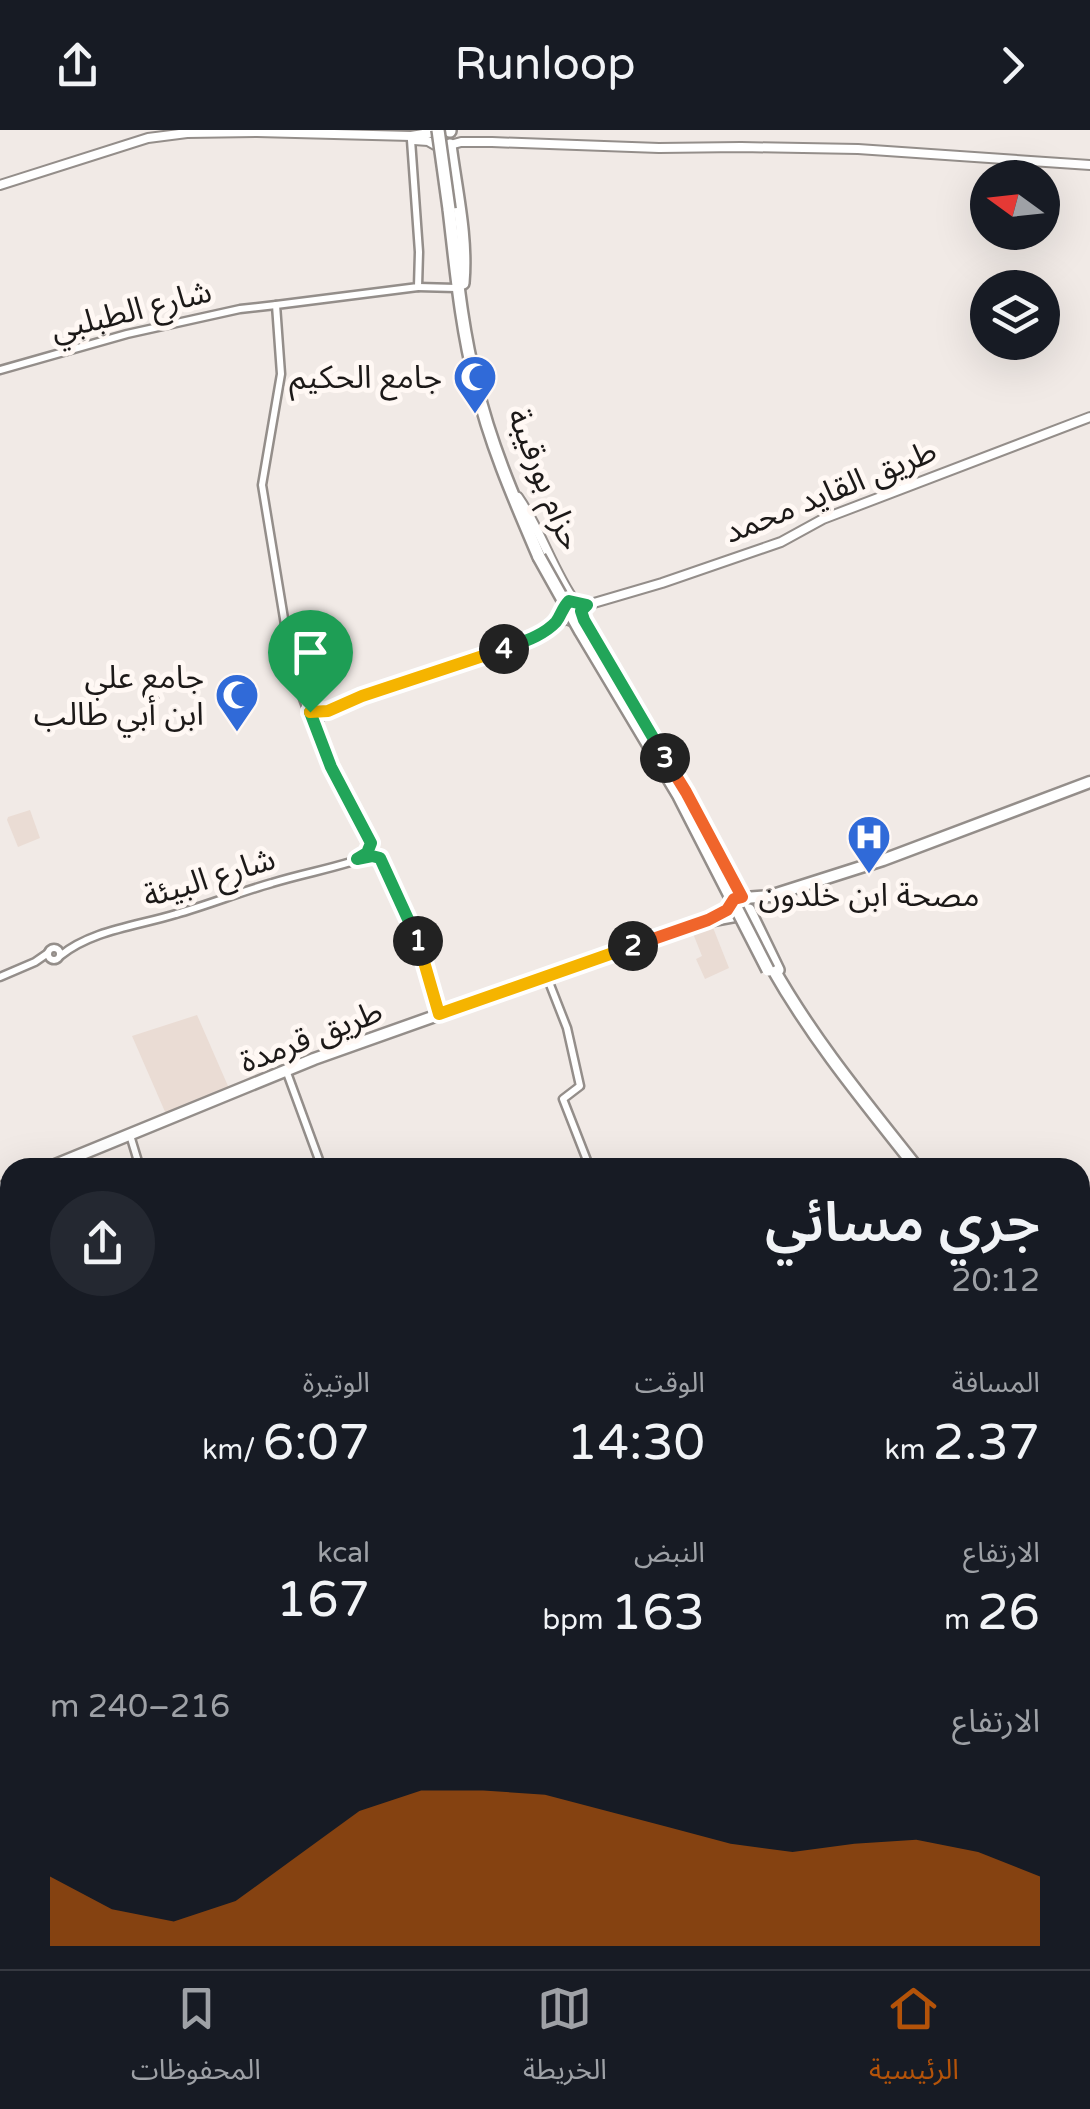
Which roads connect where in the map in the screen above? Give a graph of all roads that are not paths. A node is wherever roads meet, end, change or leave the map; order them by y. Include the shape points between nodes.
1 (344, 135) junction
2 (443, 135) edge
3 (411, 140) junction
4 (1090, 166) edge
5 (0, 185) edge
6 (418, 287) junction
7 (461, 288) junction
8 (297, 303) junction
9 (276, 305) junction
10 (279, 326) junction
11 (0, 370) edge
12 (1090, 417) edge
13 (516, 498) junction
14 (581, 607) junction
15 (566, 615) junction
16 (328, 711) junction
17 (310, 712) junction
18 (638, 713) junction
19 (629, 718) junction
20 (314, 724) junction
21 (1090, 782) edge
22 (700, 817) junction
23 (688, 822) junction
24 (376, 851) junction
25 (363, 857) junction
26 (745, 902) junction
27 (732, 908) junction
28 (548, 976) junction
29 (0, 977) edge
30 (788, 999) junction
31 (436, 1016) junction
32 (286, 1070) junction
33 (130, 1135) junction
34 (73, 1158) edge
35 (137, 1158) edge
36 (318, 1158) edge
37 (586, 1158) edge
38 (906, 1158) edge

1 - 2 main road
1 - 3 main road
1 - 5 main road via 211,132 148,138
2 - 3 main road
2 - 4 main road via 462,142 858,149
2 - 7 highway, حزام بورقيبة, bridge
2 - 7 highway via 453,271
3 - 6 street
6 - 7 street, شارع الطبلبي
6 - 8 street, شارع الطبلبي
7 - 13 highway, حزام بورقيبة via 479,398
8 - 9 street, شارع الطبلبي
8 - 10 street via 285,310
9 - 10 street
9 - 11 street, شارع الطبلبي via 127,334
10 - 17 street via 282,374 262,486 290,655
12 - 14 main road, طريق القايد محمد via 781,542
13 - 14 main road
13 - 15 main road via 522,527
13 - 30 highway, حزام بورقيبة, bridge via 542,556 683,794
14 - 15 main road via 576,620
14 - 15 main road via 569,601
14 - 18 main road
15 - 16 street via 494,653
15 - 19 main road
16 - 17 street
16 - 20 street
17 - 20 street
18 - 19 main road
18 - 22 main road
19 - 23 main road
20 - 24 street
21 - 26 main road via 902,854
22 - 23 main road
22 - 26 main road
23 - 27 main road
24 - 25 street
24 - 25 street
24 - 31 street via 416,935
25 - 29 street, شارع البيئة via 111,931
26 - 27 main road via 734,899
26 - 27 main road via 745,915
26 - 30 highway
27 - 28 main road, طريق قرمدة
27 - 30 highway via 764,972
28 - 31 main road, طريق قرمدة
28 - 37 street via 580,1086 563,1099
30 - 38 highway, حزام بورقيبة via 850,1095
31 - 32 main road, طريق قرمدة
32 - 33 main road, طريق قرمدة
32 - 36 street
33 - 34 main road, طريق قرمدة
33 - 35 street

